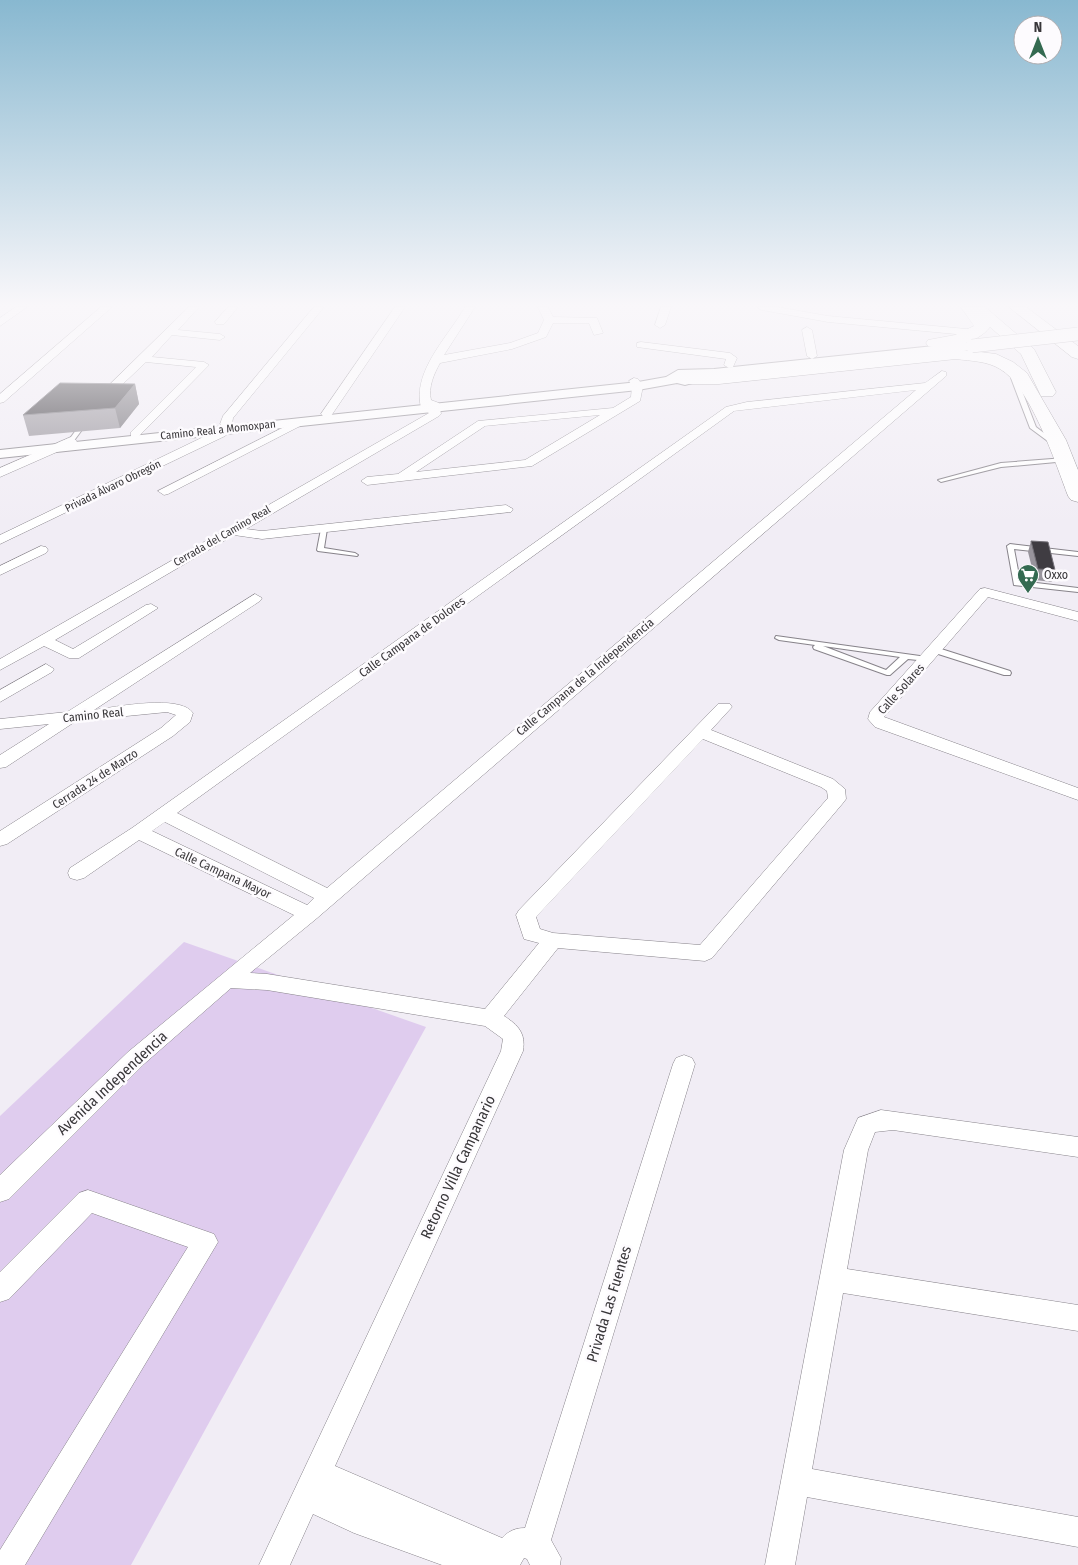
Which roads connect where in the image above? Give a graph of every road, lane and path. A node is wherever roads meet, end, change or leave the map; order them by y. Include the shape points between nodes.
1 (23, 380) edge
2 (122, 380) edge
3 (188, 380) edge
4 (258, 380) edge
5 (350, 380) edge
6 (426, 380) edge
7 (668, 380) edge
8 (934, 380) edge
9 (1022, 380) edge
10 (1039, 380) edge
11 (926, 386) junction
12 (636, 387) junction
13 (104, 397) edge
14 (0, 400) edge
15 (430, 406) junction
16 (616, 411) junction
17 (90, 414) edge
18 (327, 414) junction
19 (300, 422) junction
20 (226, 427) junction
21 (135, 434) junction
22 (71, 440) junction
23 (56, 447) junction
24 (0, 448) edge
25 (0, 454) edge
26 (1068, 456) edge
27 (0, 473) edge
28 (401, 476) junction
29 (941, 480) dead end
30 (367, 481) dead end
31 (164, 491) dead end
32 (1078, 496) edge
33 (506, 509) dead end
34 (324, 529) junction
35 (231, 531) junction
36 (0, 540) edge
37 (41, 550) dead end
38 (1078, 554) edge
39 (355, 555) dead end
40 (0, 571) edge
41 (1078, 590) edge
42 (255, 598) dead end
43 (151, 608) dead end
44 (1078, 617) edge
45 (779, 638) dead end
46 (43, 640) junction
47 (800, 641) junction
48 (931, 654) junction
49 (906, 656) junction
50 (0, 665) edge
51 (46, 670) dead end
52 (1006, 673) dead end
53 (0, 697) edge
54 (724, 707) dead end
55 (185, 714) joint
56 (69, 718) junction
57 (0, 724) edge
58 (701, 732) junction
59 (0, 763) edge
60 (1078, 794) edge
61 (164, 814) junction
62 (138, 832) junction
63 (0, 840) edge
64 (77, 873) dead end
65 (328, 897) junction
66 (309, 914) junction
67 (553, 940) junction
68 (227, 980) junction
69 (490, 1018) junction
70 (684, 1064) dead end
71 (1078, 1147) edge
72 (0, 1191) edge
73 (832, 1279) junction
74 (0, 1290) edge
75 (1078, 1318) edge
76 (795, 1480) junction
77 (311, 1485) junction
78 (1078, 1532) edge
79 (540, 1555) edge
80 (498, 1562) edge
81 (8, 1565) edge
82 (274, 1565) edge
83 (780, 1565) edge

1 - 14 street
2 - 13 street
3 - 21 street
4 - 20 street via 227,418
5 - 18 street
6 - 15 street via 422,400
7 - 12 street, Camino Real a Momoxpan
8 - 11 street, Calle Campana de la Independencia
9 - 26 highway
10 - 26 highway
11 - 61 street, Calle Campana de Dolores via 747,404 730,409
11 - 65 street, Calle Campana de la Independencia
12 - 15 street, Camino Real a Momoxpan
12 - 16 street via 636,399
15 - 18 street, Camino Real a Momoxpan
15 - 19 street, Camino Real a Momoxpan
15 - 35 street, Cerrada del Camino Real via 435,414
16 - 28 street via 528,463
16 - 28 street via 482,423
17 - 22 lane
18 - 20 street, Camino Real a Momoxpan
19 - 20 street, Camino Real a Momoxpan
19 - 31 street
20 - 21 street, Camino Real a Momoxpan
20 - 23 street, Camino Real a Momoxpan
20 - 36 street, Privada Álvaro Obregón via 221,434
21 - 22 street, Camino Real a Momoxpan
22 - 23 street
22 - 24 street, Camino Real a Momoxpan
23 - 25 street, Camino Real a Momoxpan
23 - 27 street
26 - 29 lane via 1000,465
26 - 32 highway
28 - 30 street
33 - 34 street
34 - 35 street via 262,536
34 - 39 lane via 320,550
35 - 46 street, Cerrada del Camino Real
37 - 40 street
38 - 41 lane via 1010,546 1017,583
42 - 56 street
43 - 46 street via 74,655
44 - 48 street, Calle Solares via 985,592
45 - 47 lane
46 - 50 street, Cerrada del Camino Real
47 - 49 lane
47 - 49 lane via 887,674
48 - 49 lane
48 - 52 lane
48 - 60 street, Calle Solares via 876,715 876,719
51 - 53 street
54 - 58 street
55 - 56 street, Camino Real via 169,707
55 - 63 street, Cerrada 24 de Marzo via 167,732
56 - 57 street, Camino Real
56 - 59 street
58 - 67 street via 526,915 531,934
58 - 67 street via 827,782 836,789 837,799 706,953
61 - 62 street, Calle Campana de Dolores
61 - 65 street, Calle Campana Mayor
62 - 64 street, Calle Campana de Dolores
62 - 66 street, Calle Campana Mayor
65 - 66 street, Calle Campana de la Independencia
66 - 68 street, Calle Campana de la Independencia
67 - 69 street
68 - 69 street, Retorno Villa Campanario via 267,982
68 - 72 street, Avenida Independencia via 136,1058
69 - 77 street, Retorno Villa Campanario via 508,1030 514,1039 512,1051
70 - 79 street, Privada Las Fuentes
71 - 73 street via 893,1120 866,1125 856,1150
73 - 75 street
73 - 76 street
74 - 81 street via 88,1201 205,1242
76 - 78 street
76 - 83 street
77 - 80 street via 354,1518
77 - 82 street, Retorno Villa Campanario
79 - 80 street via 518,1543

